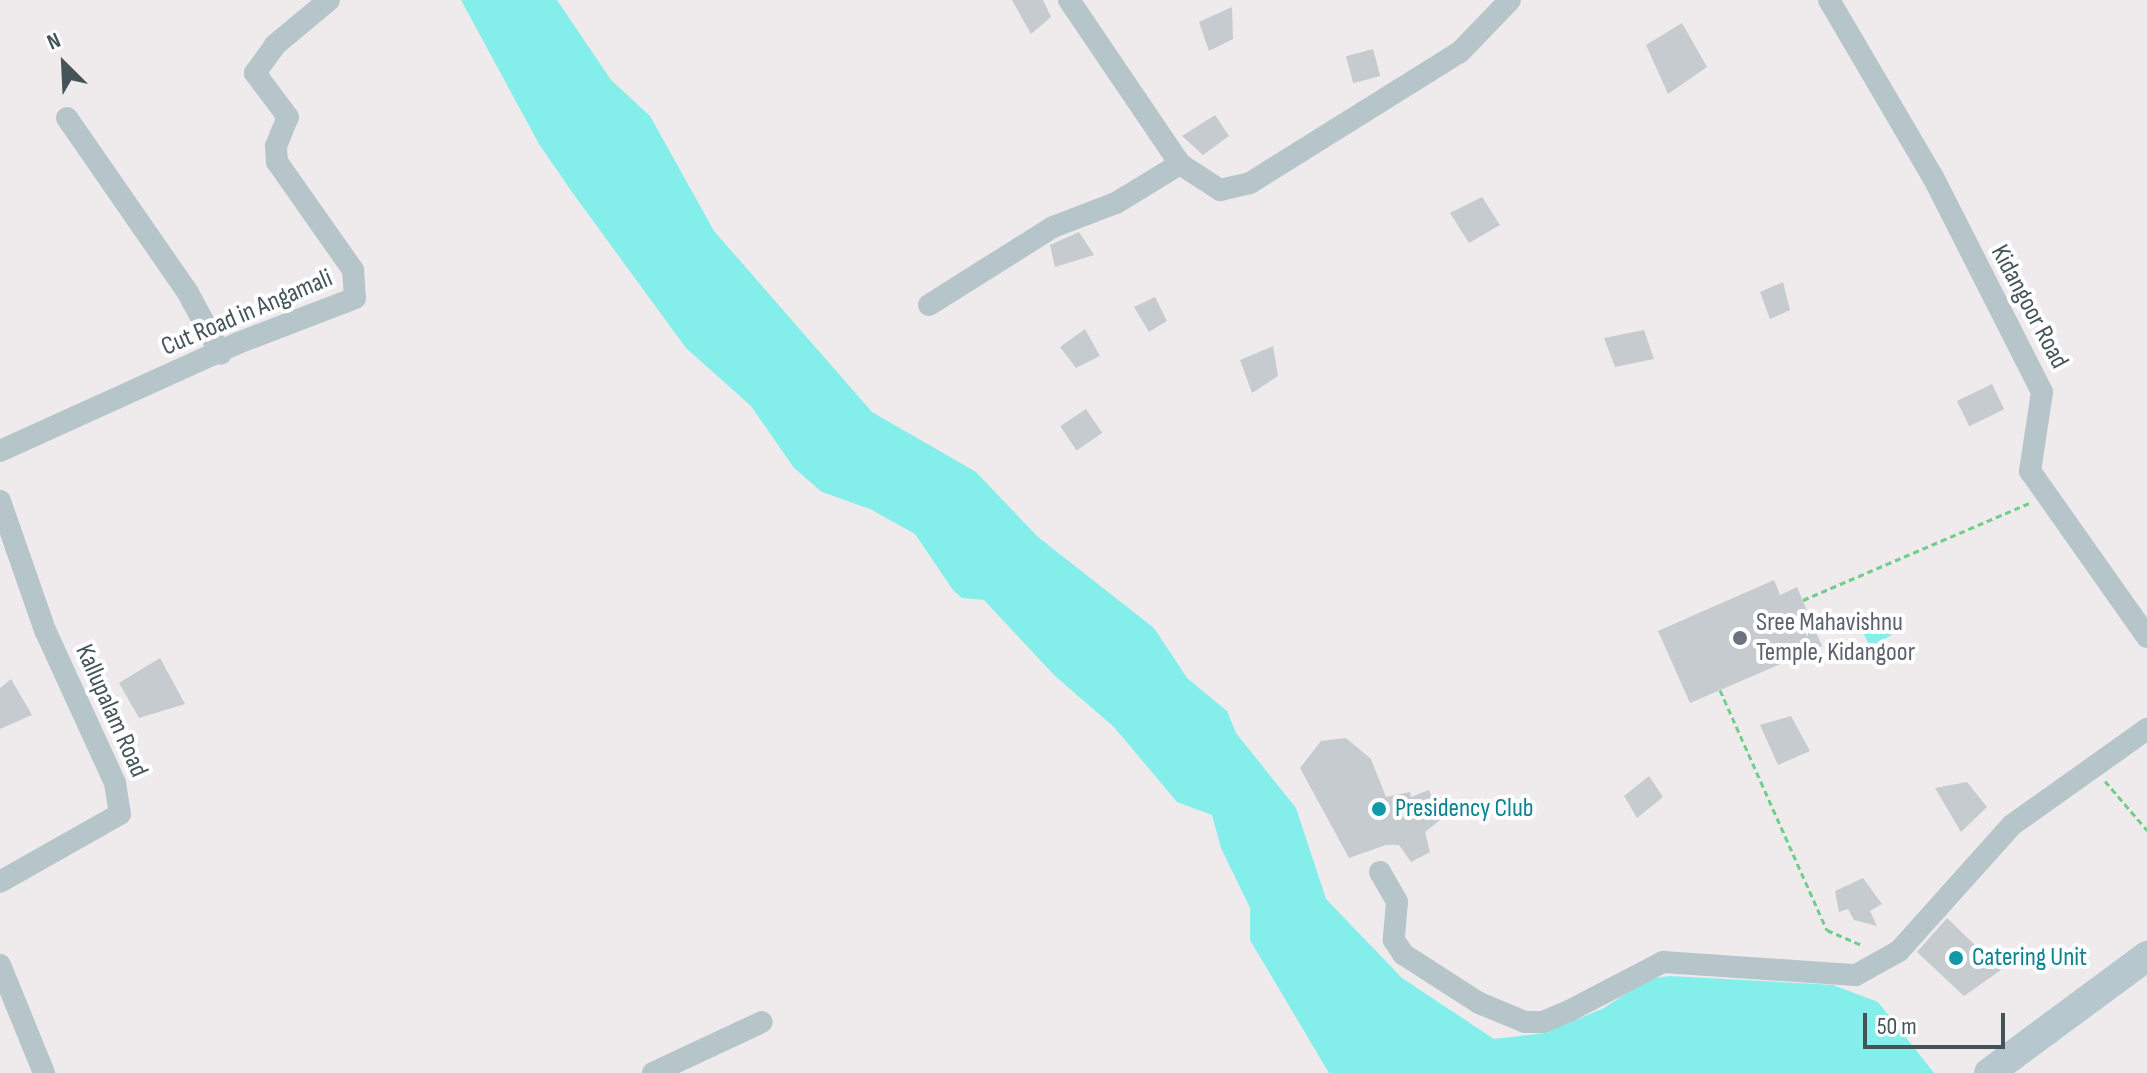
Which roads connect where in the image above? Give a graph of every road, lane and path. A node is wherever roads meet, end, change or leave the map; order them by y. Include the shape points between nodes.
1 (329, 0) edge
2 (1069, 0) edge
3 (1510, 0) edge
4 (1829, 0) edge
5 (67, 118) dead end
6 (1180, 164) junction
7 (929, 305) dead end
8 (221, 354) junction
9 (0, 451) edge
10 (2047, 495) junction
11 (0, 501) edge
12 (1803, 600) dead end
13 (2147, 637) edge
14 (1720, 690) dead end
15 (2147, 729) edge
16 (2093, 767) junction
17 (2147, 830) edge
18 (1380, 872) dead end
19 (0, 882) edge
20 (1904, 946) junction
21 (2147, 956) edge
22 (0, 965) edge
23 (762, 1022) dead end
24 (44, 1073) edge
25 (653, 1073) edge
26 (1989, 1073) edge

1 - 8 street, Cut Road in Angamali via 275,45 255,73 288,117 276,146 277,162 353,270 355,298
2 - 6 street
3 - 6 street via 1460,52 1250,183 1220,190
4 - 10 street, Kidangoor Road via 1933,177 2042,392 2030,471
5 - 8 street via 188,293
6 - 7 street via 1116,203 1053,227
8 - 9 street, Cut Road in Angamali
10 - 12 path
10 - 13 street, Kidangoor Road
11 - 19 street, Kallupalam Road via 45,630 115,783 120,814
14 - 20 path via 1827,930 1861,946
15 - 16 street
16 - 17 path
16 - 20 street via 2004,831
18 - 20 street via 1397,902 1394,940 1403,954 1479,1003 1525,1022 1569,1011 1663,962 1867,972
21 - 26 main road
22 - 24 street
23 - 25 street

